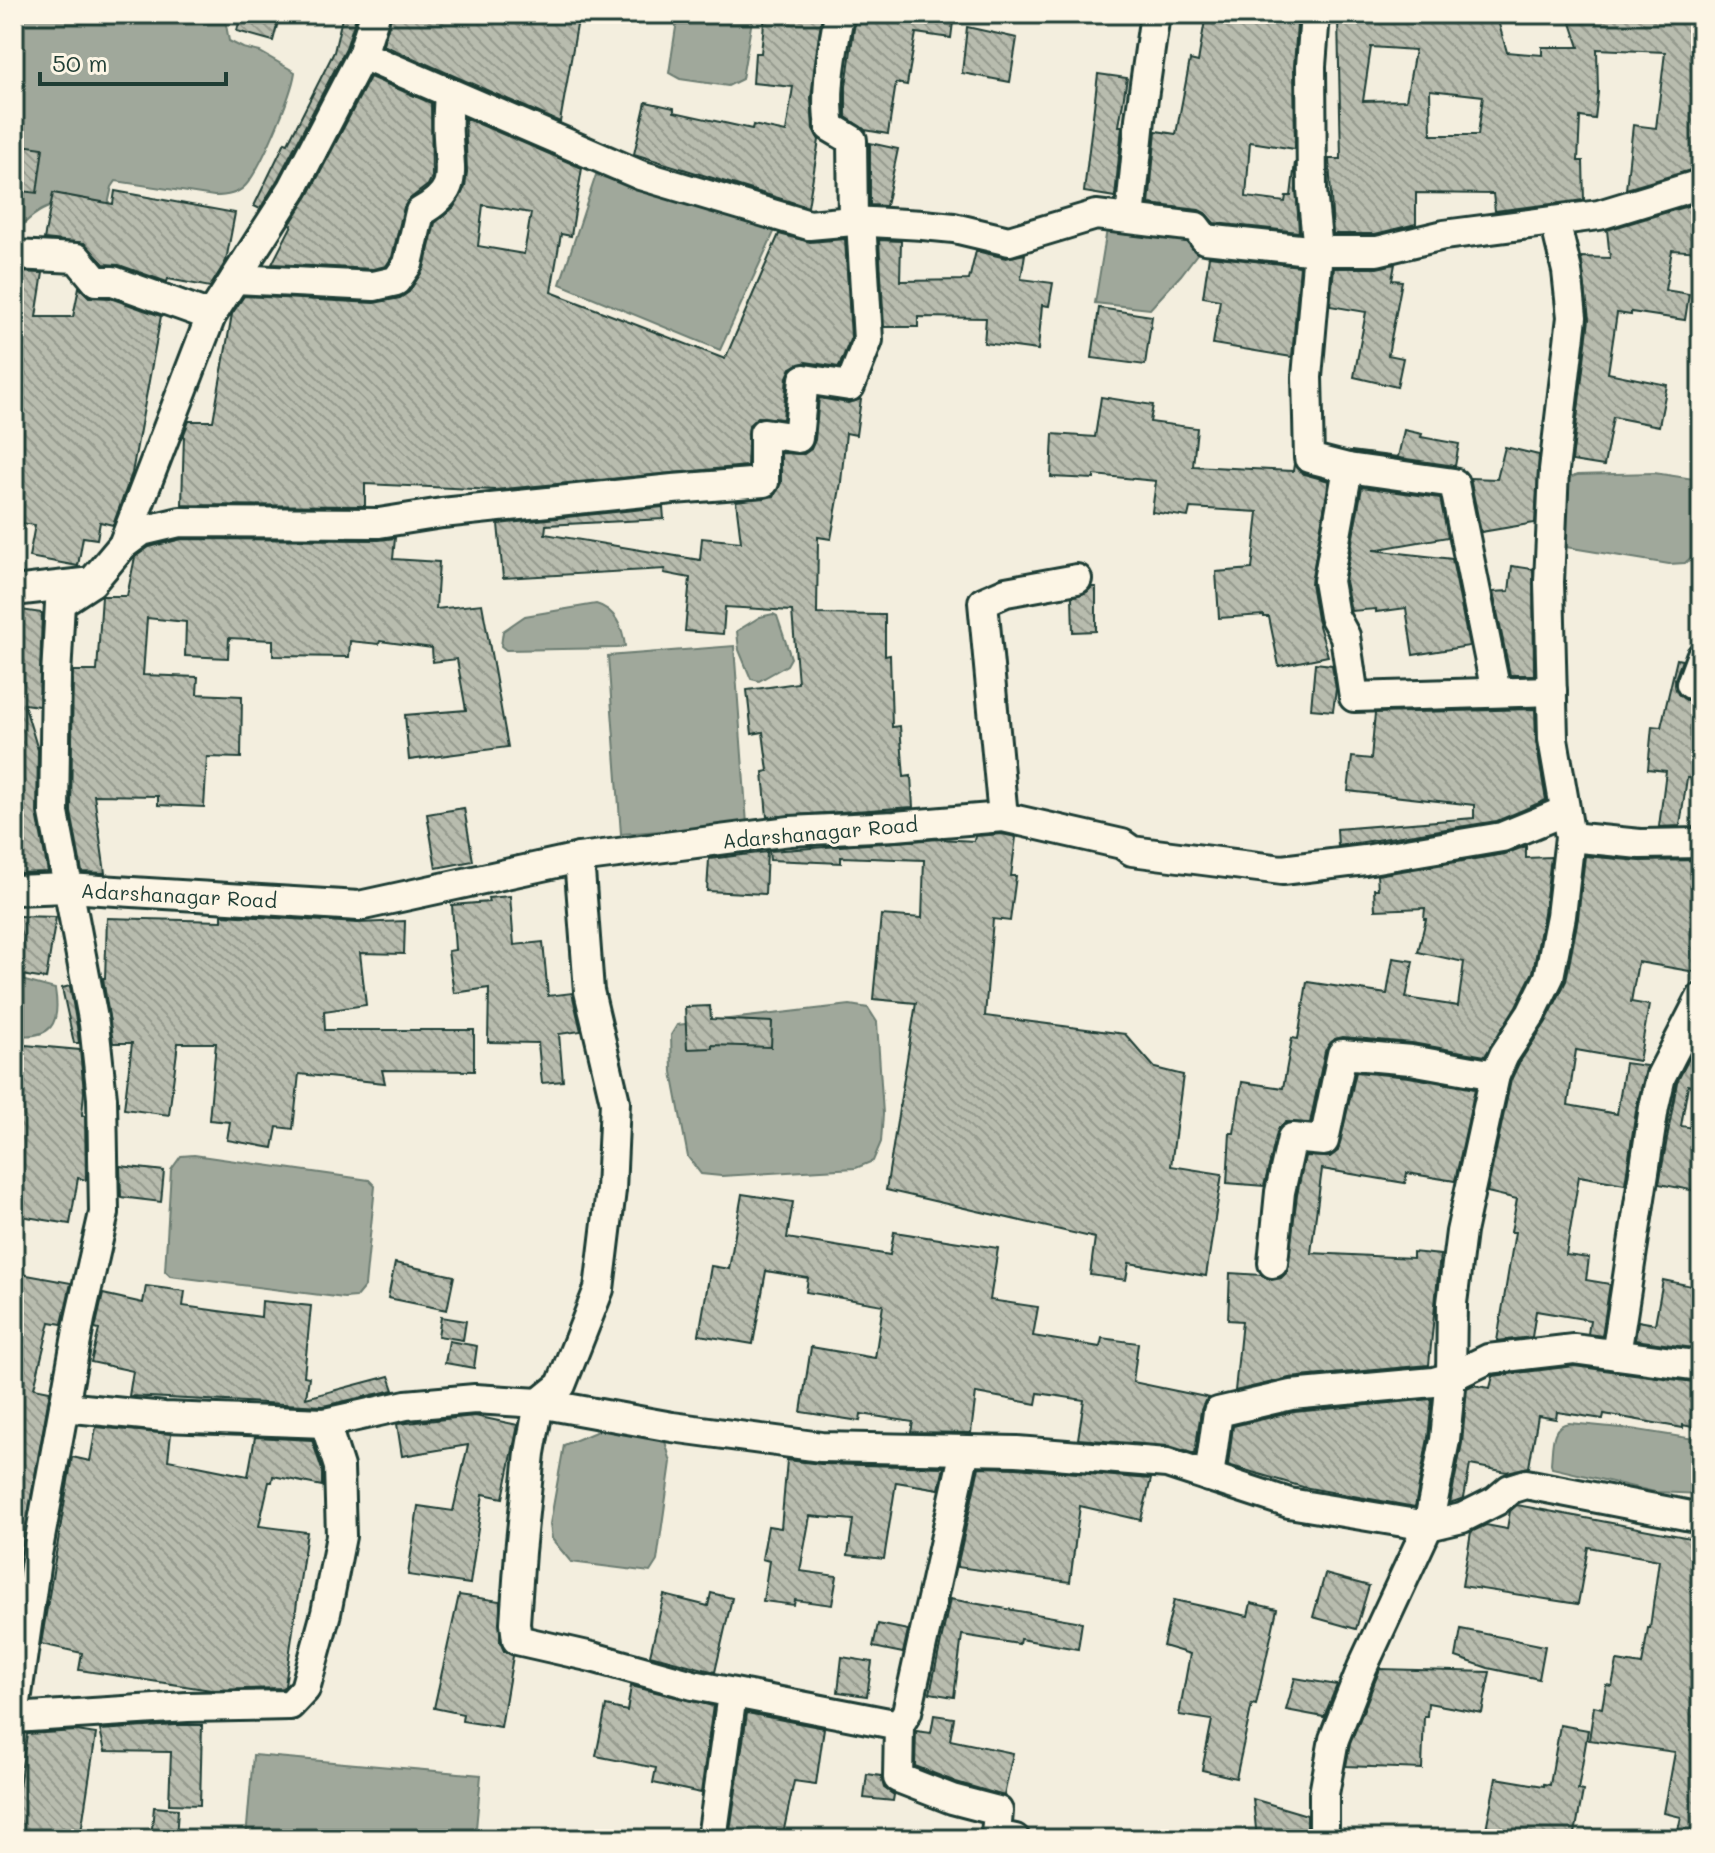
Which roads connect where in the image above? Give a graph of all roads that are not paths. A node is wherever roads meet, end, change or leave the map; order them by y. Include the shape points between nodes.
1 (375, 14) edge
2 (839, 14) edge
3 (1155, 14) edge
4 (1315, 14) edge
5 (362, 55) junction
6 (449, 93) junction
7 (1701, 184) edge
8 (1130, 219) junction
9 (857, 221) junction
10 (1555, 221) junction
11 (1318, 251) junction
12 (14, 255) edge
13 (235, 279) junction
14 (211, 316) junction
15 (1348, 468) junction
16 (123, 545) junction
17 (1077, 579) dead end
18 (92, 582) junction
19 (14, 591) edge
20 (1701, 657) edge
21 (1691, 684) dead end
22 (1552, 691) junction
23 (1496, 692) junction
24 (1003, 817) junction
25 (1567, 824) junction
26 (1701, 843) edge
27 (579, 858) junction
28 (68, 888) junction
29 (14, 890) edge
30 (1701, 998) edge
31 (1495, 1075) junction
32 (1273, 1263) dead end
33 (1616, 1355) junction
34 (1701, 1366) edge
35 (1451, 1377) junction
36 (539, 1403) junction
37 (64, 1407) junction
38 (325, 1423) junction
39 (965, 1450) junction
40 (1209, 1477) junction
41 (1701, 1518) edge
42 (1428, 1526) junction
43 (732, 1694) junction
44 (14, 1717) edge
45 (899, 1725) junction
46 (712, 1839) edge
47 (1015, 1839) edge
48 (1324, 1839) edge

1 - 5 street
2 - 9 street via 828,112 830,127 852,140
3 - 8 street
4 - 11 street via 1312,190
5 - 6 street
5 - 13 street via 293,188
6 - 9 street via 640,175 809,225
6 - 13 street via 450,184 439,202 420,212 408,264 396,281 374,286
7 - 10 street via 1599,215
8 - 9 street via 1096,215 1009,241 954,228
8 - 11 street via 1196,227 1205,239
9 - 16 street via 868,340 850,386 804,379 798,438 764,433 764,482 379,523 180,522 142,531
10 - 11 street via 1444,235 1377,251
10 - 22 street via 1572,317 1554,470
11 - 15 street via 1307,377 1309,458
12 - 14 street via 77,258 96,281 113,281
13 - 14 street
14 - 16 street
15 - 23 street via 1454,483
15 - 23 street via 1328,581 1334,616 1345,636 1354,697
16 - 18 street
17 - 24 street via 1006,592 983,602
18 - 19 street
18 - 28 street via 60,603 54,813
20 - 21 street
22 - 23 street
22 - 25 street via 1553,739
24 - 25 street, Adarshanagar Road via 1122,844 1132,851 1282,870
24 - 27 street, Adarshanagar Road via 790,831
25 - 26 street via 1640,844
25 - 31 street via 1561,916 1549,977
27 - 28 street, Adarshanagar Road via 359,906
27 - 36 street via 589,991 615,1102 611,1190 599,1289 561,1385
28 - 29 street, Adarshanagar Road
28 - 37 street via 94,1024 102,1098 104,1213
30 - 33 street via 1661,1076
31 - 32 street via 1342,1054 1324,1141 1292,1138
31 - 35 street via 1461,1232 1452,1303
33 - 34 street
33 - 35 street via 1574,1349 1488,1359
35 - 40 street via 1291,1395 1218,1412
35 - 42 street
36 - 38 street via 461,1400 406,1405
36 - 39 street via 821,1447
36 - 43 street via 520,1552 517,1640
37 - 38 street
37 - 44 street
38 - 44 street via 339,1467 341,1536 305,1689 290,1705
39 - 40 street via 1167,1463
39 - 45 street via 907,1712
40 - 42 street via 1289,1503
41 - 42 street via 1526,1484 1462,1518
42 - 48 street via 1334,1739 1324,1794
43 - 45 street
43 - 46 street
45 - 47 street via 898,1778 998,1811 996,1835

